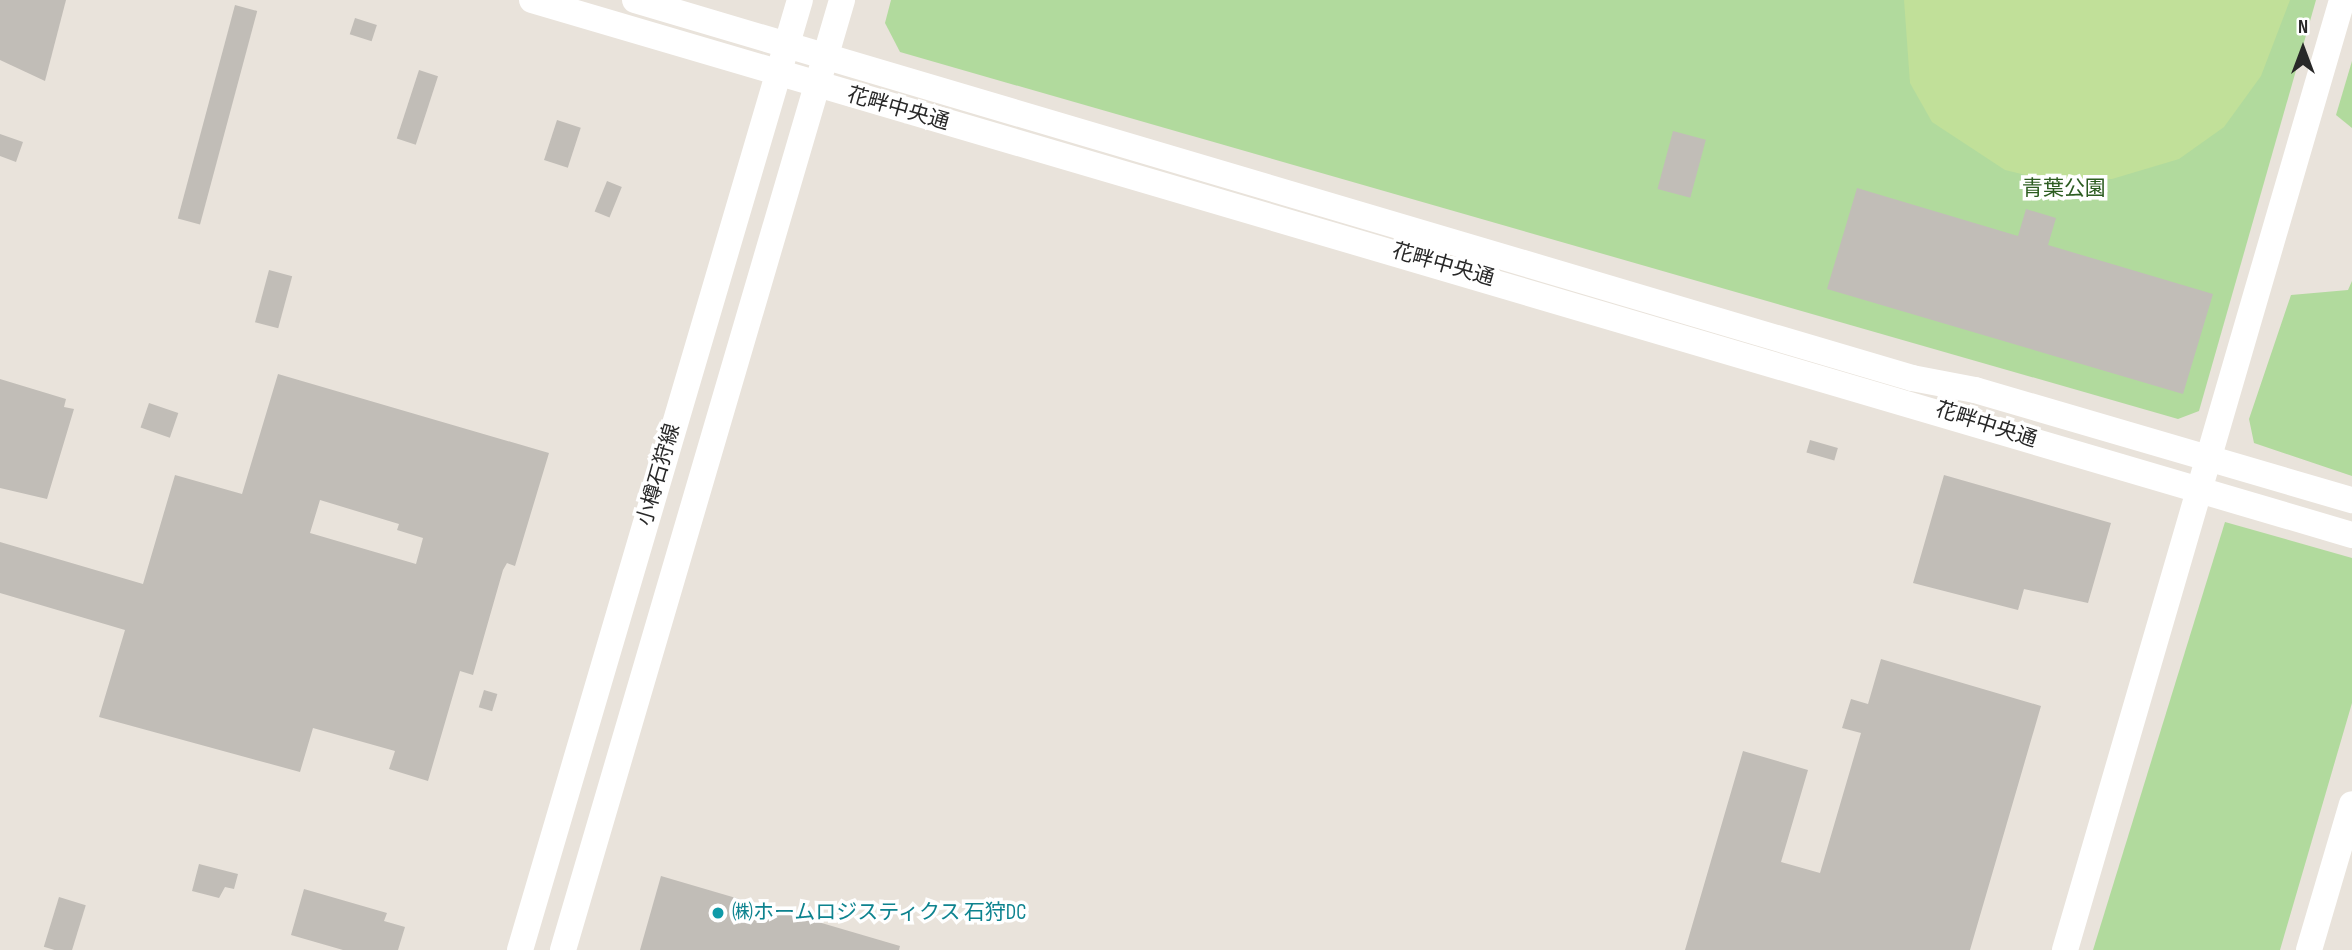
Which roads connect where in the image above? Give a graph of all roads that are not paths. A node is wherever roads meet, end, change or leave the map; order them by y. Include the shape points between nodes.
1 (532, 0) edge
2 (635, 0) edge
3 (800, 0) edge
4 (842, 0) edge
5 (2342, 0) edge
6 (787, 43) junction
7 (826, 55) junction
8 (777, 74) junction
9 (817, 85) junction
10 (2209, 458) junction
11 (2200, 490) junction
12 (2352, 500) edge
13 (2352, 535) edge
14 (2352, 804) edge
15 (520, 950) edge
16 (563, 950) edge
17 (2065, 950) edge
18 (2309, 950) edge

1 - 8 street, 花畔中央通
2 - 6 street, 花畔中央通
3 - 6 street, 小樽石狩線
4 - 7 street, 小樽石狩線
5 - 10 street
6 - 7 street, 花畔中央通
6 - 8 street, 小樽石狩線
7 - 9 street, 小樽石狩線
7 - 10 street, 花畔中央通 via 1912,378
8 - 9 street, 花畔中央通
8 - 15 street, 小樽石狩線
9 - 11 street, 花畔中央通 via 1091,160
9 - 16 street, 小樽石狩線
10 - 11 street
10 - 12 street, 花畔中央通
11 - 13 street, 花畔中央通
11 - 17 street
14 - 18 street

